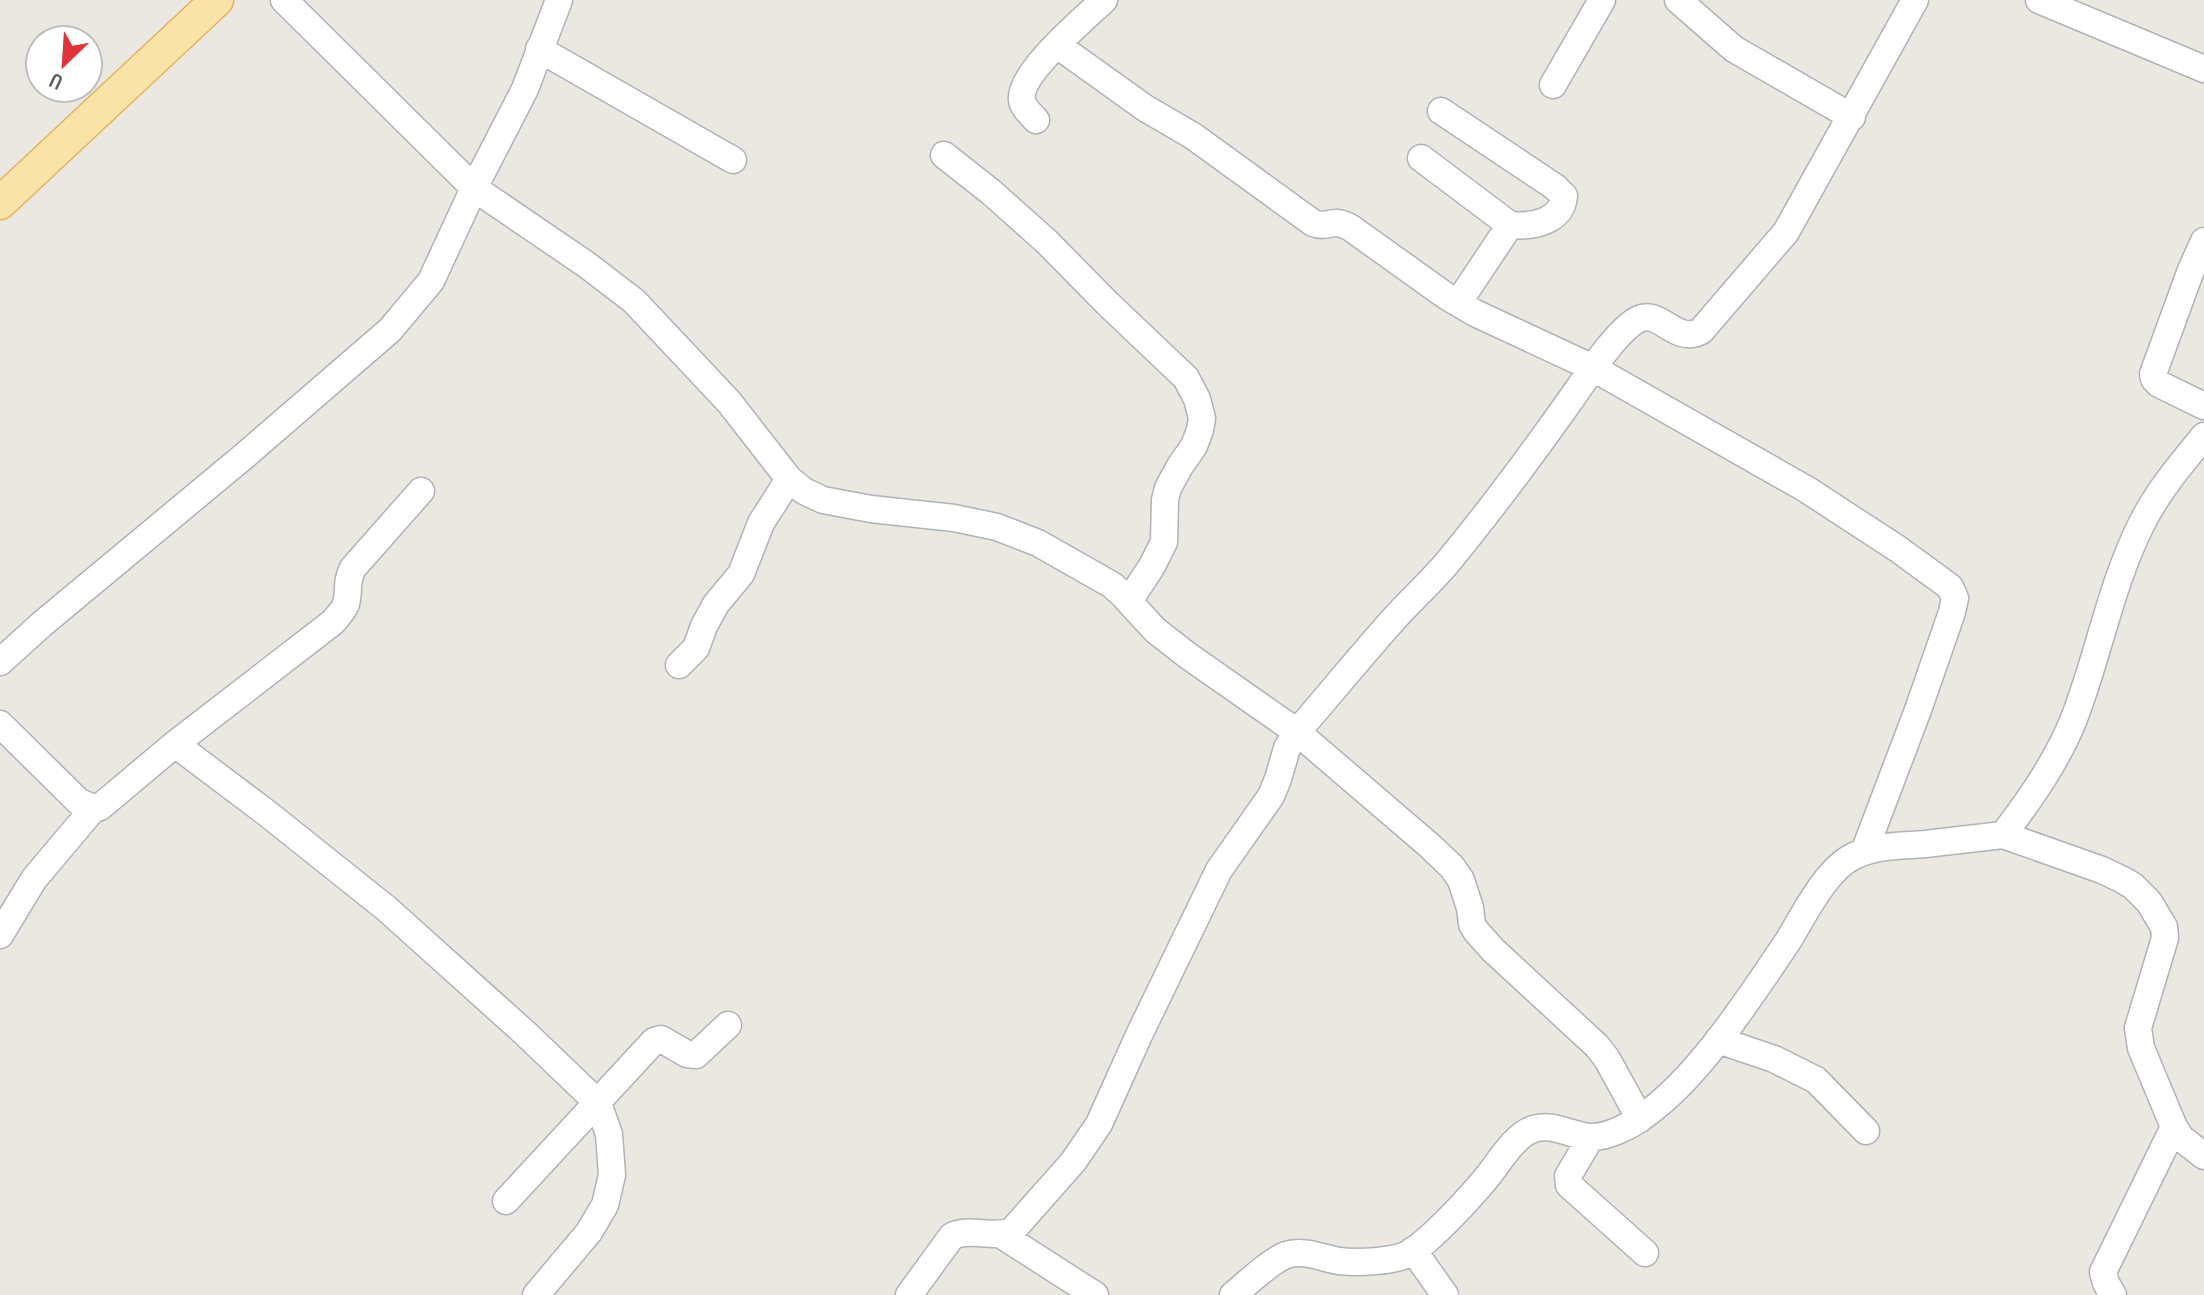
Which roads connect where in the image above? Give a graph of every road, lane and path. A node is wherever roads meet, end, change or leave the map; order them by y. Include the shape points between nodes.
1 (217, 0) edge
2 (284, 0) edge
3 (559, 0) edge
4 (1104, 0) edge
5 (1602, 0) edge
6 (1678, 0) edge
7 (1915, 0) edge
8 (2039, 0) edge
9 (1057, 45) junction
10 (539, 49) junction
11 (2204, 69) edge
12 (1553, 85) dead end
13 (1441, 111) dead end
14 (1852, 117) junction
15 (1036, 120) dead end
16 (944, 155) dead end
17 (1421, 158) dead end
18 (733, 160) dead end
19 (474, 188) junction
20 (0, 203) edge
21 (1510, 225) junction
22 (2204, 241) edge
23 (1458, 303) junction
24 (1593, 368) junction
25 (2204, 406) edge
26 (2204, 436) edge
27 (789, 479) junction
28 (421, 491) dead end
29 (1129, 601) junction
30 (0, 662) edge
31 (679, 665) dead end
32 (0, 724) edge
33 (1297, 732) junction
34 (175, 744) junction
35 (93, 809) junction
36 (2003, 835) junction
37 (1864, 852) junction
38 (0, 935) edge
39 (728, 1025) dead end
40 (1718, 1040) junction
41 (598, 1103) junction
42 (1640, 1119) junction
43 (2174, 1127) junction
44 (1866, 1131) dead end
45 (1591, 1137) junction
46 (2204, 1156) edge
47 (506, 1201) dead end
48 (1000, 1234) junction
49 (1413, 1250) junction
50 (1645, 1253) dead end
51 (536, 1295) edge
52 (909, 1295) edge
53 (1095, 1295) edge
54 (1233, 1295) edge
55 (1445, 1295) edge
56 (2113, 1295) edge

1 - 20 main road
2 - 19 street
3 - 10 street
4 - 9 street
5 - 12 street
6 - 14 street via 1734,49
7 - 14 street
8 - 11 street
9 - 15 street via 1035,66 1024,88 1022,100
9 - 23 street via 1313,223 1342,223
10 - 18 street
10 - 19 street via 525,89
13 - 21 street via 1564,196 1548,220
14 - 24 street via 1786,232 1701,331 1688,335 1653,318 1639,319
16 - 29 street via 1047,242 1186,378 1197,399 1200,430 1168,488 1164,542
17 - 21 street
19 - 27 street via 634,301 729,402
19 - 30 street via 431,281 390,330
21 - 23 street
22 - 25 street via 2153,374 2159,384
23 - 24 street
24 - 33 street via 1472,533
24 - 37 street via 1806,489 1950,587 1955,598 1952,612
26 - 36 street via 2139,528 2075,717 2048,772
27 - 29 street via 823,500 954,518 1021,535 1112,585
27 - 31 street via 761,523 741,574 716,604 696,648
28 - 34 street via 353,568 345,608 333,622
29 - 33 street via 1187,655
32 - 35 street via 78,801
33 - 42 street via 1452,867 1476,931 1597,1046
33 - 48 street via 1271,796 1219,870 1099,1124 1016,1227
34 - 35 street
34 - 41 street via 379,902
35 - 38 street via 34,879
36 - 37 street
36 - 43 street via 2133,886 2164,927 2138,1028 2141,1048
37 - 40 street via 1844,862 1826,882
39 - 41 street via 696,1055 661,1039 654,1041
40 - 42 street
40 - 44 street via 1816,1080
41 - 47 street
41 - 51 street via 609,1134 612,1175 605,1205
42 - 45 street
43 - 46 street
43 - 56 street via 2103,1272
45 - 49 street via 1550,1127 1522,1134
45 - 50 street via 1568,1176 1569,1185
48 - 52 street via 952,1236
48 - 53 street
49 - 54 street via 1374,1261 1284,1256
49 - 55 street

